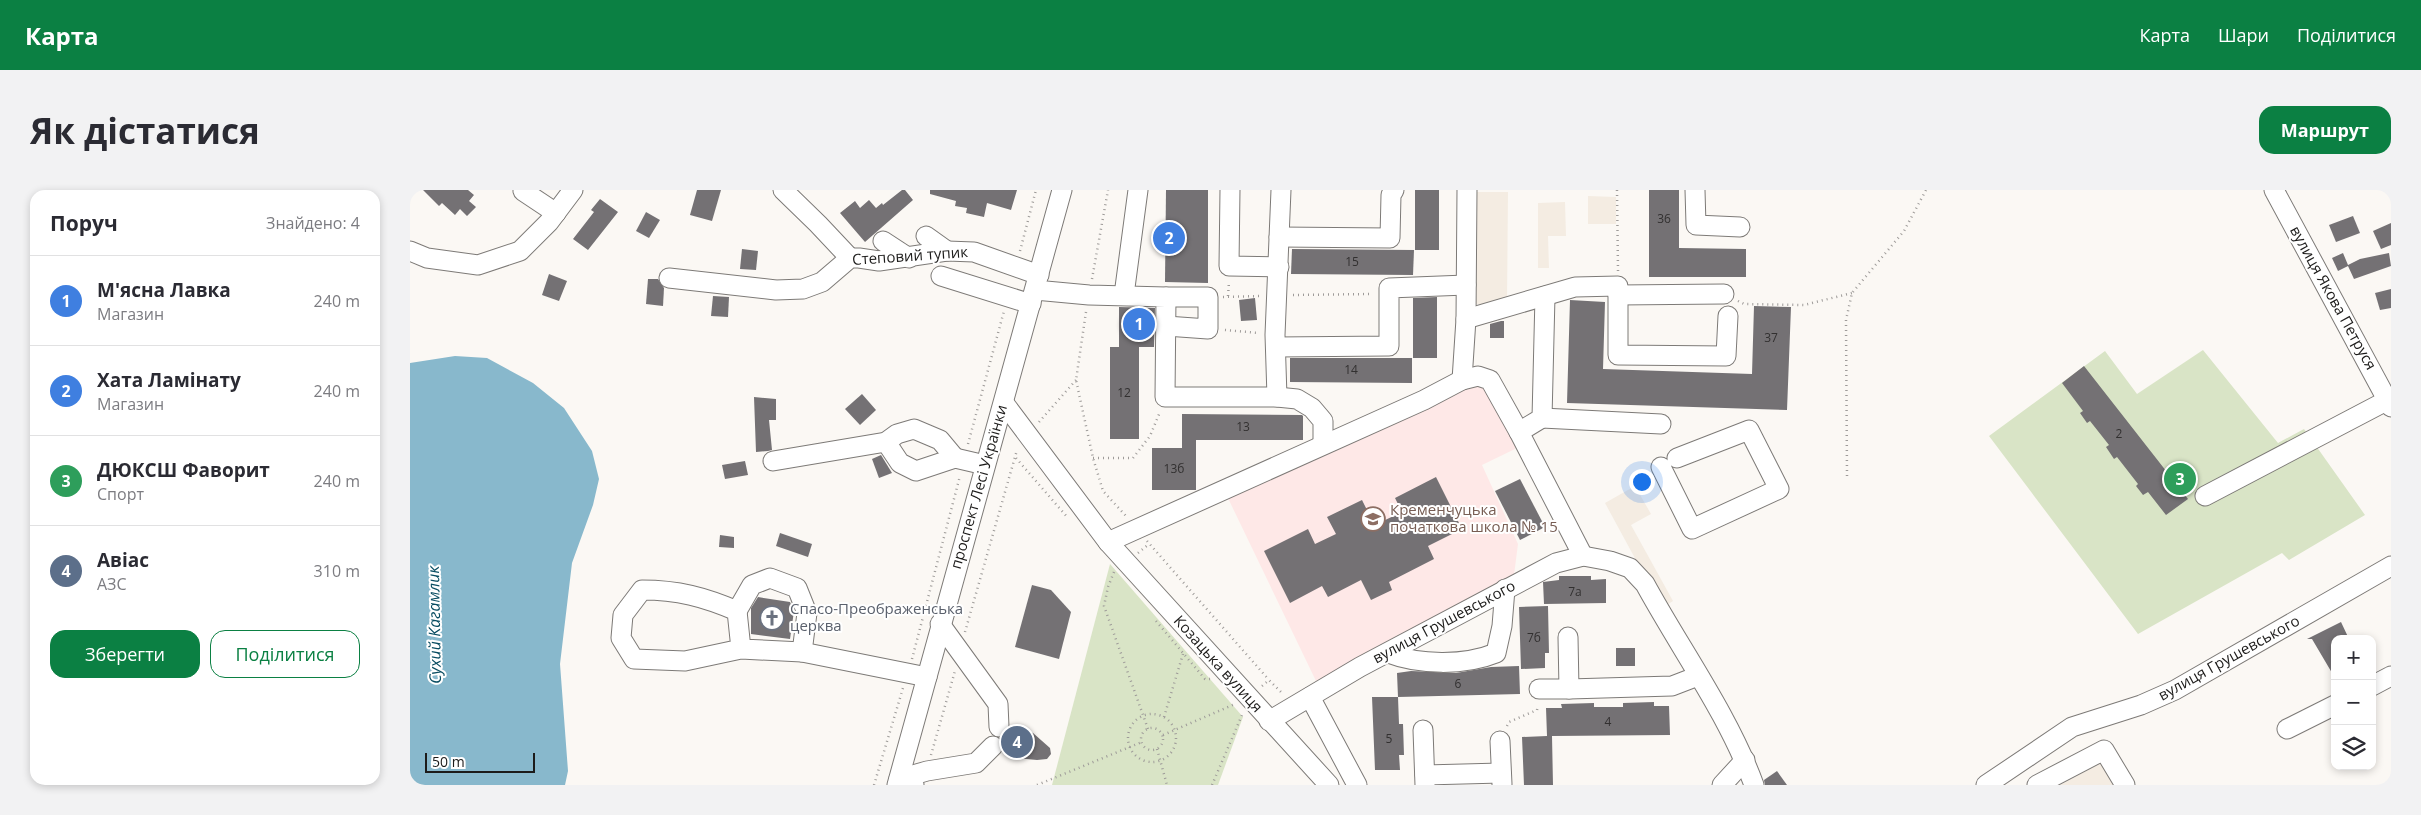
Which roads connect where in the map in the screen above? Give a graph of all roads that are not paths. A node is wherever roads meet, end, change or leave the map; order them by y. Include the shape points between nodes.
1 (573, 190) edge
2 (782, 190) edge
3 (1062, 190) edge
4 (1138, 190) edge
5 (1230, 190) edge
6 (1280, 190) edge
7 (1394, 190) edge
8 (1467, 190) edge
9 (1695, 190) edge
10 (2274, 190) edge
11 (523, 191) edge
12 (556, 213) junction
13 (1740, 227) dead end
14 (926, 236) dead end
15 (1280, 237) junction
16 (883, 241) dead end
17 (410, 251) edge
18 (947, 251) junction
19 (850, 258) junction
20 (909, 258) junction
21 (1279, 267) junction
22 (941, 276) dead end
23 (668, 278) dead end
24 (1466, 286) junction
25 (1035, 290) junction
26 (1618, 290) junction
27 (1724, 294) road end
28 (1124, 295) junction
29 (1166, 296) junction
30 (1545, 296) junction
31 (1728, 316) dead end
32 (1466, 319) junction
33 (1166, 326) junction
34 (1276, 341) junction
35 (2385, 378) edge
36 (1462, 380) junction
37 (1277, 397) junction
38 (1004, 403) junction
39 (2389, 403) edge
40 (1542, 418) junction
41 (1661, 424) dead end
42 (1519, 432) junction
43 (886, 442) junction
44 (1323, 444) junction
45 (1677, 458) dead end
46 (959, 459) junction
47 (774, 461) dead end
48 (985, 465) junction
49 (1661, 467) dead end
50 (2205, 496) dead end
51 (1108, 542) junction
52 (1582, 556) junction
53 (2391, 566) edge
54 (1505, 589) junction
55 (737, 611) junction
56 (940, 624) junction
57 (1568, 637) dead end
58 (741, 649) junction
59 (802, 652) junction
60 (1388, 652) junction
61 (926, 676) junction
62 (1698, 676) junction
63 (2391, 676) edge
64 (2376, 684) edge
65 (1539, 689) road end
66 (1569, 689) junction
67 (1310, 697) junction
68 (2331, 706) edge
69 (1269, 721) junction
70 (999, 727) dead end
71 (2287, 728) dead end
72 (1423, 730) dead end
73 (1500, 741) road end
74 (993, 746) dead end
75 (1745, 760) junction
76 (1501, 779) edge
77 (1425, 780) edge
78 (904, 783) edge
79 (1329, 785) edge
80 (1357, 785) edge
81 (1722, 785) edge
82 (1754, 785) edge
83 (1986, 785) edge
84 (2037, 785) edge
85 (2125, 785) edge

1 - 12 street
2 - 19 street
3 - 25 street, проспект Лесі Українки
4 - 28 street
5 - 21 street via 1229,266
6 - 15 street
7 - 15 street via 1391,195 1390,238
8 - 24 street
9 - 13 street via 1696,225
10 - 35 street, вулиця Якова Петруся
11 - 12 street
12 - 17 street via 520,251 478,265 427,258
14 - 18 street
15 - 21 street
16 - 20 street
18 - 20 street, Степовий тупик
18 - 25 street, Степовий тупик via 974,252 1016,267
19 - 20 street, Степовий тупик via 879,261
19 - 23 street, Степовий тупик via 822,282 803,289 776,290
21 - 34 street
22 - 25 street via 1008,297
24 - 32 street
24 - 34 street via 1389,288 1389,346
25 - 28 street
25 - 38 street, проспект Лесі Українки
26 - 27 street
26 - 30 street via 1575,287
26 - 31 street via 1618,355 1726,356
28 - 29 street
29 - 33 street
29 - 33 street via 1208,298 1208,329
30 - 32 street
30 - 40 street
32 - 36 street
33 - 37 street via 1165,397
34 - 37 street
35 - 39 street, вулиця Якова Петруся
36 - 42 street via 1478,376 1490,380
36 - 44 street
37 - 44 street via 1297,400 1312,408 1323,421
38 - 48 street, проспект Лесі Українки
38 - 51 street, Козацька вулиця
39 - 50 street
40 - 41 street
40 - 42 street
42 - 52 street
43 - 46 street via 897,434 914,429 940,440
43 - 46 street via 900,463 916,471
43 - 47 street
44 - 51 street
45 - 49 street via 1749,430 1779,489 1692,529
46 - 48 street
48 - 56 street, проспект Лесі Українки
51 - 69 street, Козацька вулиця via 1116,567
52 - 54 street, вулиця Грушевського via 1556,563
52 - 62 street via 1630,568 1645,584
53 - 83 street, вулиця Грушевського via 2176,690 2072,727
54 - 60 street, вулиця Грушевського
54 - 60 street via 1496,654 1481,659 1440,661 1406,659
55 - 58 street
55 - 58 street via 706,598 670,590 642,590 623,615 620,638 634,659 685,661
55 - 59 street via 752,585 770,578 797,588 807,612
56 - 61 street, проспект Лесі Українки
56 - 70 street via 998,704
57 - 66 street
58 - 59 street
59 - 61 street
60 - 67 street, вулиця Грушевського
61 - 78 street, проспект Лесі Українки
62 - 66 street via 1672,686
62 - 75 street
63 - 64 street
65 - 66 street
67 - 69 street, вулиця Грушевського
67 - 80 street
68 - 71 street
69 - 79 street, Козацька вулиця
72 - 77 street
73 - 76 street
74 - 78 street via 976,763 927,771
75 - 81 street
75 - 82 street
76 - 77 street
84 - 85 street via 2104,750

